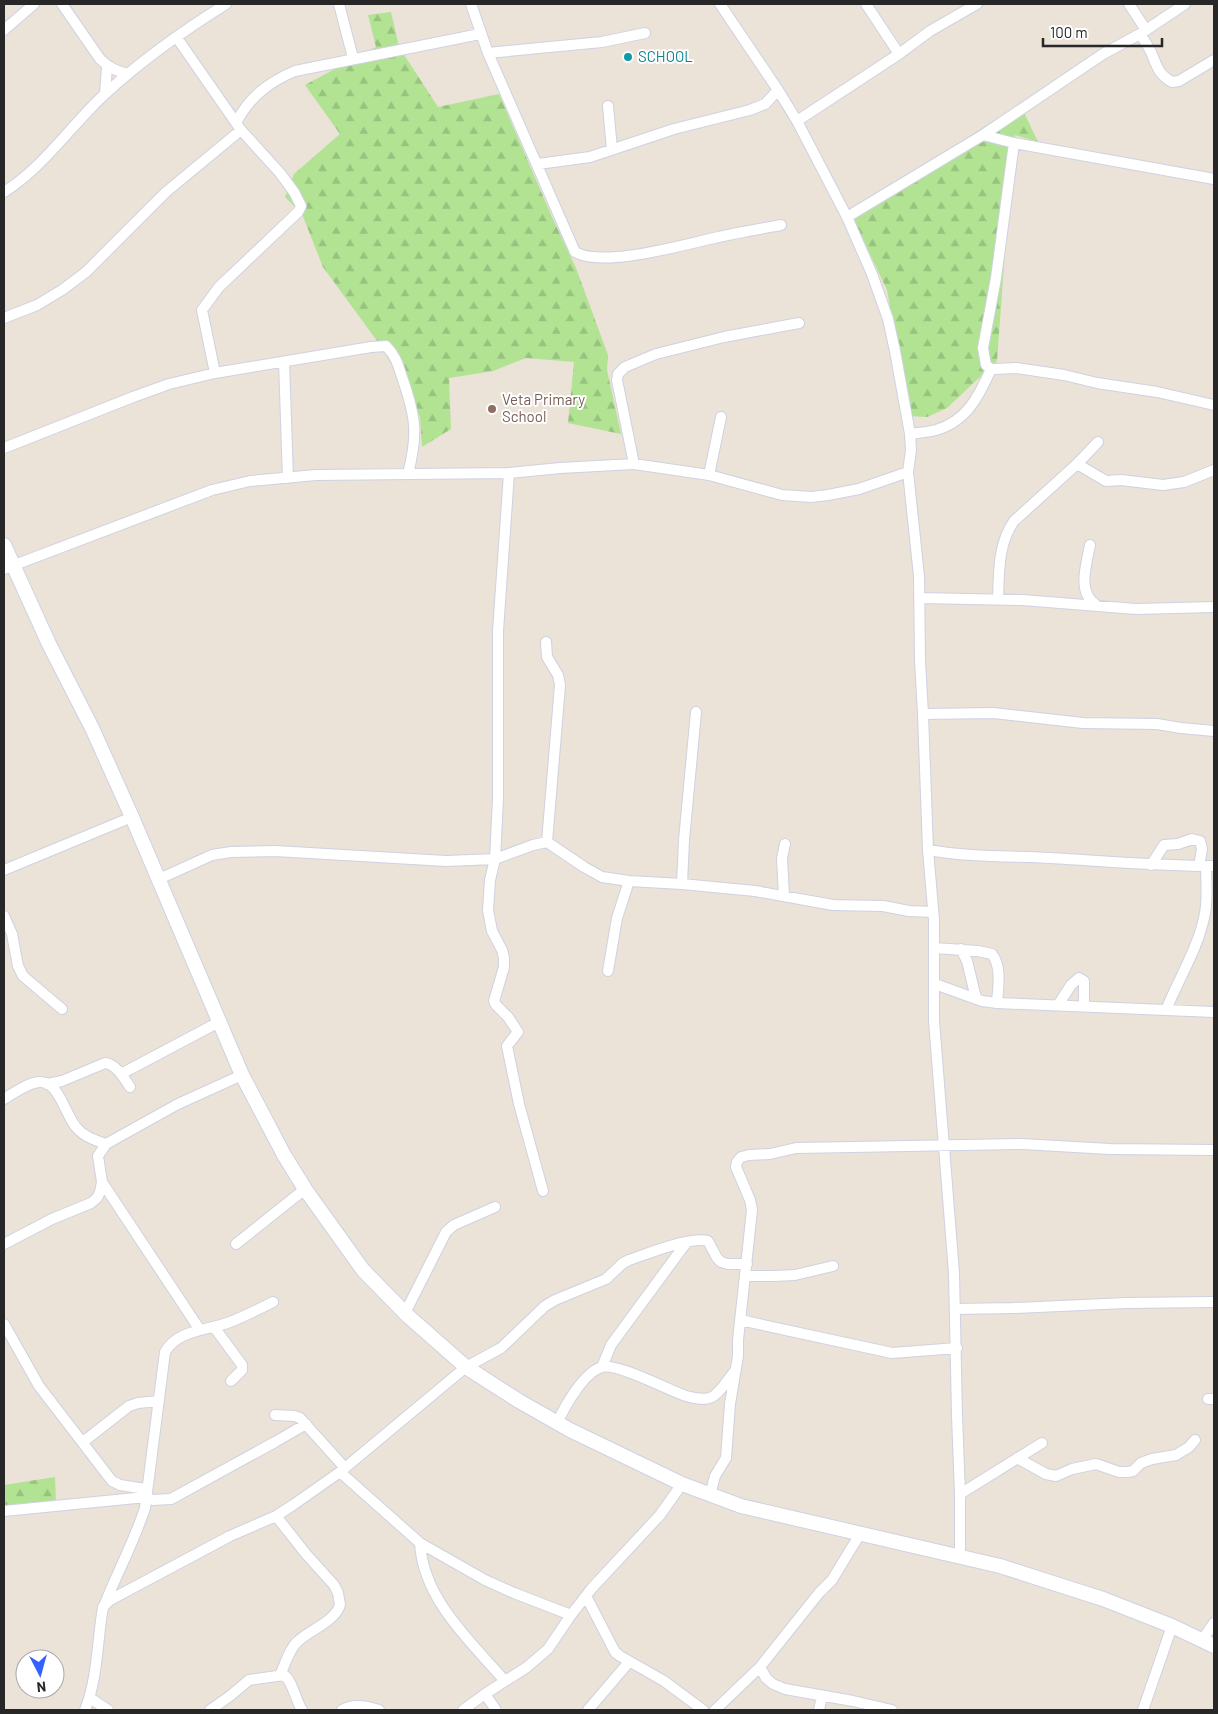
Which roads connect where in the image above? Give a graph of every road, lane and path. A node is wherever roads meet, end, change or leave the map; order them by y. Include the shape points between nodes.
1 (34, 4) edge
2 (62, 4) edge
3 (226, 4) edge
4 (339, 4) edge
5 (471, 4) edge
6 (720, 4) edge
7 (866, 4) edge
8 (977, 4) edge
9 (1129, 4) edge
10 (1185, 4) edge
11 (4, 30) edge
12 (1143, 32) junction
13 (645, 33) dead end
14 (480, 34) junction
15 (177, 38) junction
16 (488, 53) junction
17 (899, 54) junction
18 (353, 58) junction
19 (1214, 60) edge
20 (107, 66) junction
21 (128, 74) junction
22 (778, 90) junction
23 (106, 94) junction
24 (608, 106) dead end
25 (797, 121) junction
26 (238, 126) junction
27 (984, 135) junction
28 (1014, 143) junction
29 (612, 149) junction
30 (538, 164) junction
31 (1214, 179) edge
32 (4, 192) edge
33 (847, 217) junction
34 (782, 225) dead end
35 (4, 318) edge
36 (800, 323) dead end
37 (284, 362) junction
38 (991, 369) junction
39 (215, 373) junction
40 (1214, 405) edge
41 (721, 418) dead end
42 (910, 434) junction
43 (1098, 442) dead end
44 (4, 448) edge
45 (634, 464) junction
46 (1077, 464) junction
47 (1214, 470) edge
48 (908, 472) junction
49 (509, 473) junction
50 (408, 474) junction
51 (709, 475) junction
52 (288, 478) junction
53 (4, 545) edge
54 (1090, 545) dead end
55 (9, 567) edge
56 (1084, 585) junction
57 (919, 598) junction
58 (998, 599) junction
59 (1072, 604) junction
60 (1096, 605) junction
61 (1214, 607) edge
62 (546, 642) dead end
63 (696, 712) dead end
64 (923, 714) junction
65 (1214, 731) edge
66 (132, 817) junction
67 (547, 842) junction
68 (785, 844) dead end
69 (928, 850) junction
70 (495, 859) junction
71 (1151, 865) junction
72 (1206, 866) edge
73 (4, 870) edge
74 (159, 879) junction
75 (629, 881) junction
76 (682, 884) junction
77 (784, 896) junction
78 (933, 912) junction
79 (4, 916) edge
80 (934, 948) junction
81 (961, 950) junction
82 (608, 971) dead end
83 (935, 984) junction
84 (976, 998) junction
85 (997, 1003) junction
86 (1058, 1005) junction
87 (1084, 1006) junction
88 (62, 1009) dead end
89 (1166, 1010) junction
90 (1214, 1012) edge
91 (218, 1022) junction
92 (121, 1074) junction
93 (242, 1075) junction
94 (47, 1084) junction
95 (130, 1086) dead end
96 (4, 1099) edge
97 (106, 1144) junction
98 (944, 1144) junction
99 (1214, 1150) edge
100 (102, 1182) junction
101 (305, 1189) junction
102 (543, 1192) dead end
103 (495, 1208) dead end
104 (686, 1243) junction
105 (4, 1244) edge
106 (236, 1244) dead end
107 (747, 1264) junction
108 (833, 1266) dead end
109 (746, 1276) junction
110 (273, 1302) dead end
111 (1214, 1302) edge
112 (956, 1309) junction
113 (405, 1313) junction
114 (740, 1320) junction
115 (4, 1324) edge
116 (214, 1327) junction
117 (200, 1330) junction
118 (957, 1348) junction
119 (466, 1367) junction
120 (602, 1367) junction
121 (736, 1370) junction
122 (231, 1381) dead end
123 (159, 1401) junction
124 (275, 1415) dead end
125 (557, 1422) junction
126 (306, 1424) junction
127 (1196, 1440) dead end
128 (83, 1442) junction
129 (1042, 1443) dead end
130 (1017, 1458) junction
131 (342, 1470) junction
132 (682, 1484) junction
133 (146, 1493) junction
134 (960, 1494) junction
135 (710, 1495) junction
136 (4, 1511) edge
137 (276, 1516) junction
138 (860, 1534) junction
139 (420, 1543) junction
140 (960, 1556) junction
141 (586, 1596) junction
142 (103, 1607) junction
143 (571, 1615) junction
144 (1214, 1623) edge
145 (1172, 1626) junction
146 (1208, 1643) edge
147 (629, 1662) junction
148 (760, 1667) junction
149 (280, 1675) junction
150 (505, 1681) junction
151 (484, 1694) junction
152 (822, 1696) junction
153 (90, 1698) junction
154 (86, 1710) edge
155 (108, 1710) edge
156 (210, 1710) edge
157 (302, 1710) edge
158 (342, 1710) edge
159 (379, 1710) edge
160 (462, 1710) edge
161 (496, 1710) edge
162 (588, 1710) edge
163 (703, 1710) edge
164 (715, 1710) edge
165 (819, 1710) edge
166 (892, 1710) edge
167 (1143, 1710) edge

1 - 11 street
2 - 20 street
3 - 15 street
4 - 18 street
5 - 14 street
6 - 22 street
7 - 17 street
8 - 17 street via 930,31
9 - 12 street
10 - 12 street
12 - 19 street via 1157,70 1172,82
12 - 27 street via 1102,54
13 - 16 street via 602,42
14 - 16 street
14 - 18 street
15 - 21 street
15 - 26 street
16 - 30 street
17 - 25 street
18 - 26 street via 295,71 279,78 251,99 242,111
20 - 21 street
20 - 23 street
21 - 23 street
22 - 25 street
22 - 29 street via 758,108
23 - 32 street via 54,149
24 - 29 street
25 - 33 street
26 - 35 street via 86,272 37,305
26 - 39 street via 280,173 301,206 219,287 202,310
27 - 28 street
27 - 33 street
28 - 31 street
28 - 38 street via 983,348 986,365
29 - 30 street via 590,157
30 - 34 street via 571,245 580,255 647,254
33 - 42 street via 888,319
36 - 45 street via 686,346 625,367 617,380
37 - 39 street
37 - 50 street via 386,346 394,354 415,425
37 - 52 street
38 - 40 street via 1016,368 1055,374
38 - 42 street via 972,407 951,424 934,431
39 - 44 street via 169,384
41 - 51 street
42 - 48 street
43 - 46 street
45 - 49 street
45 - 51 street
46 - 47 street via 1106,481 1163,485 1184,482
46 - 58 street via 1014,520 1006,532 1001,552
48 - 51 street via 859,489 811,496 772,493
48 - 57 street via 918,556
49 - 50 street
49 - 70 street via 498,631
50 - 52 street
52 - 55 street via 250,481 212,490
53 - 55 street
54 - 56 street
55 - 66 street via 92,728
56 - 59 street
56 - 60 street via 1087,597
57 - 58 street
57 - 64 street
58 - 59 street
59 - 60 street
60 - 61 street via 1136,609
62 - 67 street via 547,656 558,674 560,685
63 - 76 street
64 - 65 street via 993,713 1083,723 1157,724
64 - 69 street
66 - 73 street
66 - 74 street
67 - 70 street
67 - 75 street via 602,877
68 - 77 street via 782,858
69 - 71 street
69 - 78 street
70 - 74 street via 446,861 275,851 231,852 212,855
70 - 102 street via 489,894 490,924 502,950 504,967 494,1001 518,1032 507,1046
71 - 72 street
71 - 72 street via 1164,845 1192,839 1202,844
72 - 89 street via 1205,916
74 - 91 street
75 - 76 street
75 - 82 street via 617,918
76 - 77 street
77 - 78 street via 833,905
78 - 80 street
79 - 88 street via 23,976
80 - 81 street
80 - 83 street
81 - 84 street
81 - 85 street via 988,952 994,957 998,978
83 - 84 street
83 - 98 street via 934,1021
84 - 85 street
85 - 86 street
86 - 87 street
86 - 87 street via 1079,978 1084,981
87 - 89 street
89 - 90 street
91 - 92 street
91 - 93 street
92 - 94 street via 105,1062 62,1081
92 - 95 street
93 - 97 street via 178,1104
93 - 101 street
94 - 96 street via 37,1082
94 - 97 street via 53,1087 82,1134
97 - 100 street via 98,1156
98 - 99 street
98 - 107 street via 796,1148 742,1157 736,1167 752,1210
98 - 112 street
100 - 105 street via 100,1192 91,1203 52,1218
100 - 117 street
101 - 106 street
101 - 113 street via 363,1270
103 - 113 street via 454,1225 446,1232
104 - 107 street via 708,1241 721,1262
104 - 119 street via 629,1260 598,1283 555,1300 501,1348
104 - 120 street via 622,1329 606,1354
107 - 109 street
108 - 109 street via 795,1275
109 - 114 street
110 - 116 street
111 - 112 street
112 - 118 street
113 - 119 street
114 - 118 street via 892,1353
114 - 121 street
115 - 128 street via 39,1386
116 - 117 street
116 - 122 street via 242,1365 242,1370
117 - 123 street via 169,1344 165,1352
118 - 134 street
119 - 125 street via 519,1402
119 - 131 street
120 - 121 street via 610,1367 699,1399 714,1396
120 - 125 street via 574,1392
121 - 135 street via 726,1458 715,1476
123 - 128 street via 129,1406
123 - 133 street
124 - 126 street via 297,1416
125 - 132 street
126 - 131 street
126 - 133 street via 171,1499 153,1500
127 - 130 street via 1176,1455 1152,1458 1128,1472 1096,1464 1056,1476
128 - 133 street via 116,1484
129 - 130 street
130 - 134 street
131 - 137 street
131 - 139 street
132 - 135 street
132 - 141 street via 660,1515
133 - 136 street
133 - 142 street via 138,1529
134 - 140 street
135 - 138 street via 741,1506
137 - 142 street via 230,1536 123,1592
137 - 149 street via 334,1585 340,1605 332,1616 295,1644
138 - 140 street
138 - 148 street via 832,1580
139 - 143 street via 492,1583
139 - 150 street via 425,1573 446,1612
140 - 145 street via 1075,1590
141 - 143 street
141 - 147 street via 615,1652
142 - 153 street
143 - 150 street via 548,1649
144 - 146 street
145 - 146 street
145 - 167 street
147 - 162 street
147 - 163 street via 664,1681
148 - 152 street via 773,1684
148 - 164 street
149 - 156 street via 249,1680
149 - 157 street via 289,1679
150 - 151 street
151 - 160 street
151 - 161 street
152 - 165 street
152 - 166 street
153 - 154 street
153 - 155 street
158 - 159 street via 358,1706

